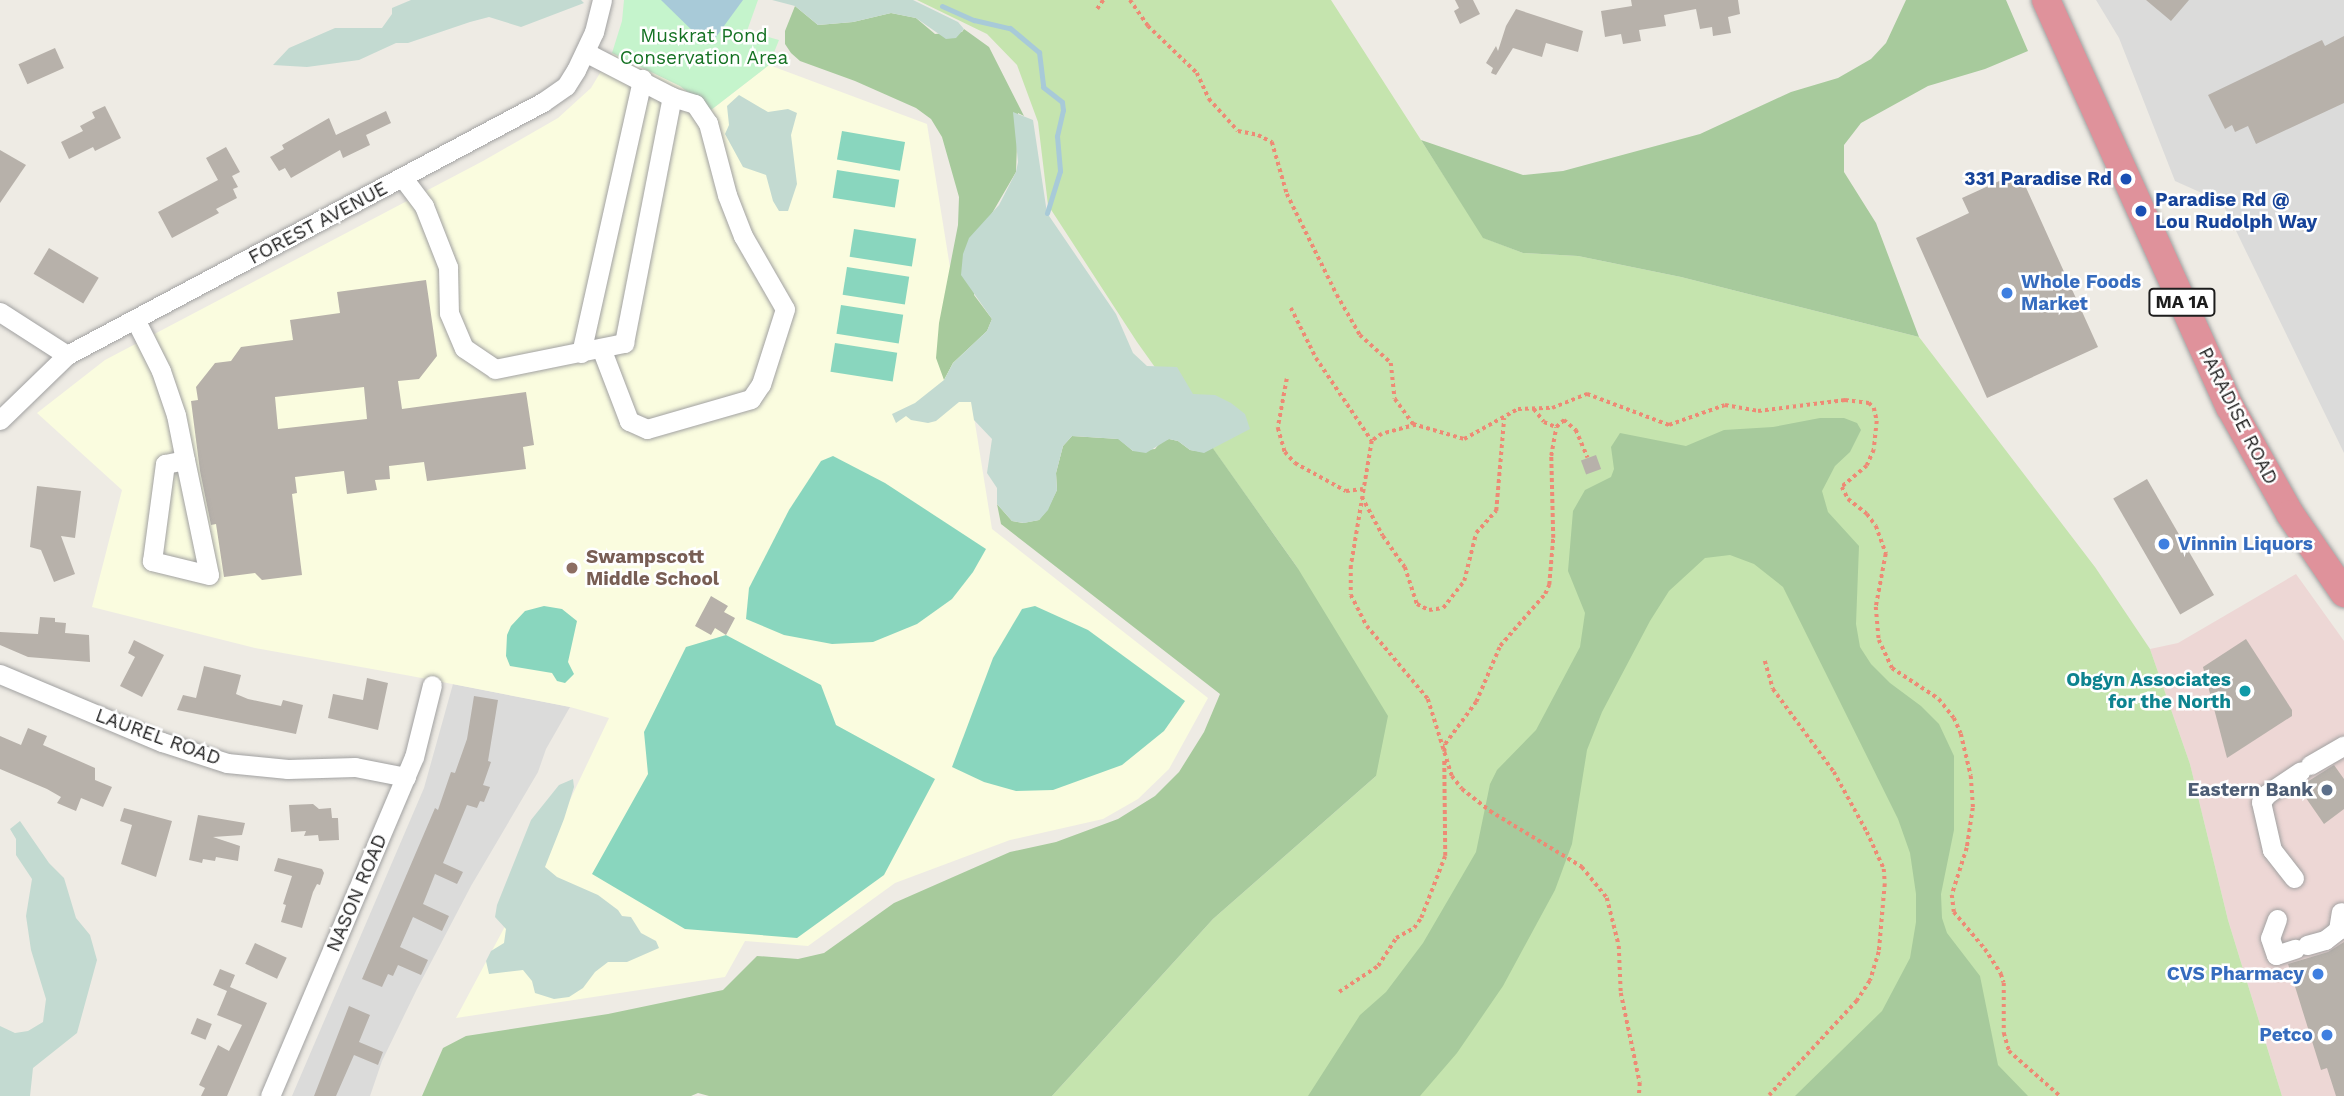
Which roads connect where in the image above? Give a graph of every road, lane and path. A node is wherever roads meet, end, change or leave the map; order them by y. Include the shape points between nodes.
1 (602, 0) edge
2 (1103, 0) edge
3 (1130, 0) edge
4 (2046, 0) edge
5 (1097, 9) dead end
6 (585, 52) junction
7 (642, 79) junction
8 (672, 97) junction
9 (403, 178) junction
10 (1291, 308) dead end
11 (0, 313) edge
12 (135, 319) junction
13 (601, 348) junction
14 (581, 353) junction
15 (67, 355) junction
16 (1287, 379) dead end
17 (1559, 406) junction
18 (1534, 409) junction
19 (1504, 418) junction
20 (0, 420) edge
21 (1564, 420) junction
22 (1418, 425) junction
23 (1556, 427) junction
24 (1372, 441) junction
25 (1588, 458) dead end
26 (185, 460) junction
27 (1363, 489) junction
28 (1362, 497) junction
29 (2344, 593) edge
30 (1765, 661) dead end
31 (0, 674) edge
32 (432, 685) dead end
33 (2344, 745) edge
34 (1444, 755) junction
35 (406, 777) junction
36 (2294, 878) dead end
37 (2341, 912) dead end
38 (2277, 919) dead end
39 (1339, 992) dead end
40 (270, 1096) edge
41 (1639, 1096) edge
42 (1769, 1096) edge
43 (2060, 1096) edge

1 - 6 street, FOREST AVENUE
2 - 5 path
3 - 22 path via 1148,26 1197,73 1209,99 1238,131 1272,142 1287,194 1337,295 1360,335 1391,363 1395,399 1406,418
4 - 29 highway, PARADISE ROAD / MA 1A via 2230,407 2290,514
6 - 7 street
6 - 9 street, FOREST AVENUE via 566,86 543,102
7 - 8 street
7 - 14 street
8 - 13 street via 624,343
8 - 13 street via 695,104 708,123 743,236 785,309 761,384 751,400 647,429 629,421
9 - 12 street, FOREST AVENUE
9 - 14 street via 424,206 448,267 449,313 464,348 495,369
10 - 24 path via 1322,367
11 - 15 street
12 - 15 street, FOREST AVENUE
12 - 26 street via 161,371
13 - 14 street
15 - 20 street, FOREST AVENUE
16 - 27 path via 1278,428 1285,452 1295,463 1346,491
17 - 18 path
17 - 21 path
17 - 43 path via 1595,394 1670,425 1725,405 1758,411 1845,400 1874,408 1874,450 1867,466 1842,487 1876,526 1886,554 1876,607 1879,640 1892,667 1939,699 1961,734 1974,795 1967,848 1952,895 1954,912 2001,974 2009,1051
18 - 19 path via 1518,409
18 - 23 path via 1544,422
19 - 22 path via 1464,439
19 - 28 path via 1496,511 1476,533 1464,581 1443,608 1429,610 1417,604 1405,567
21 - 23 path
21 - 25 path via 1576,430
22 - 24 path
23 - 34 path via 1551,456 1549,585 1500,646 1476,702 1445,744
24 - 27 path
26 - 26 street via 165,464 152,561 209,575
27 - 28 path
28 - 34 path via 1351,595 1367,626 1428,699
30 - 42 path via 1773,688 1833,772 1867,832 1884,869 1885,884 1879,952 1870,981
31 - 35 street, LAUREL ROAD via 162,742 227,763 288,769 355,767
32 - 35 street, NASON ROAD
33 - 36 street via 2261,802 2272,849
34 - 39 path via 1445,856 1421,918 1414,928 1395,938 1385,960
34 - 41 path via 1452,776 1474,800 1582,867 1607,898 1619,946 1621,993
35 - 40 street, NASON ROAD
37 - 38 street via 2338,930 2325,940 2276,955 2270,939

